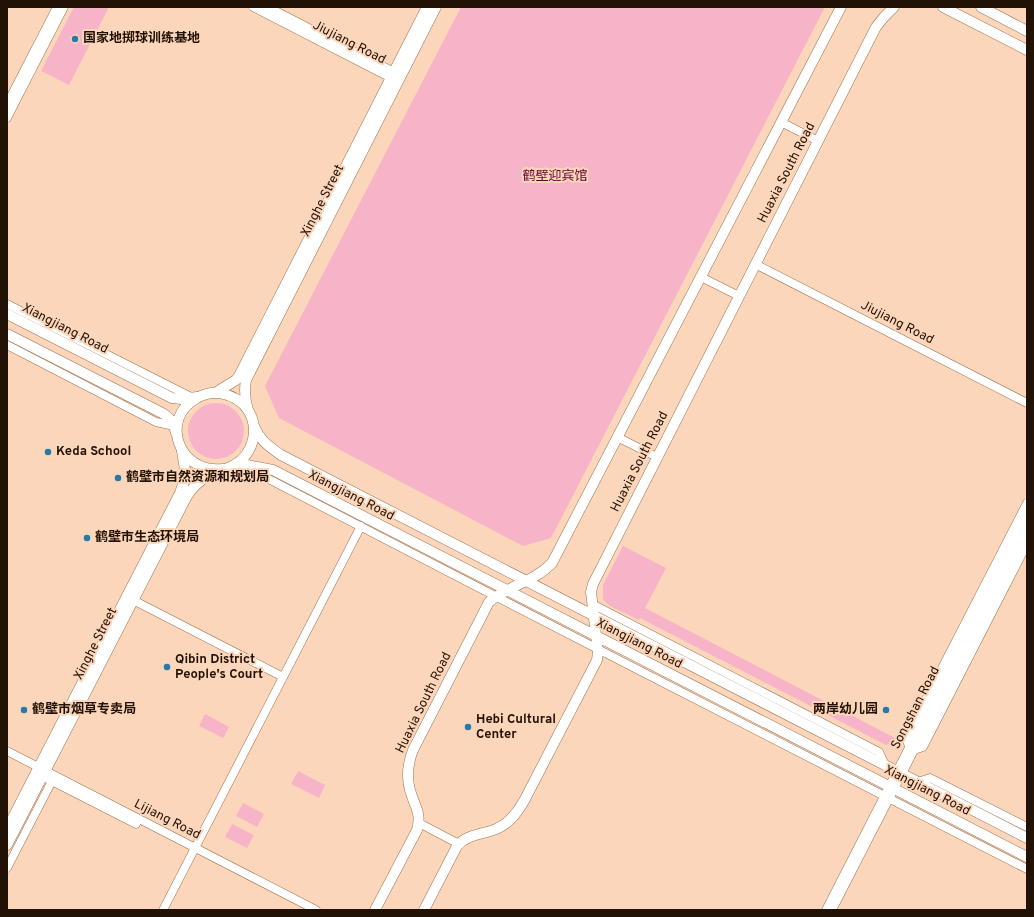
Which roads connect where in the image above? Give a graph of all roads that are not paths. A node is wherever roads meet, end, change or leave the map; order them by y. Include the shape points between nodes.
1 (57, 7) edge
2 (64, 7) edge
3 (253, 7) edge
4 (268, 7) edge
5 (427, 7) edge
6 (436, 7) edge
7 (841, 7) edge
8 (894, 7) edge
9 (943, 7) edge
10 (981, 7) edge
11 (1027, 31) edge
12 (1027, 50) edge
13 (392, 75) junction
14 (7, 104) edge
15 (7, 118) edge
16 (781, 122) junction
17 (818, 141) junction
18 (757, 262) junction
19 (700, 277) junction
20 (739, 296) junction
21 (7, 304) edge
22 (7, 314) edge
23 (7, 334) edge
24 (7, 345) edge
25 (215, 393) junction
26 (196, 397) junction
27 (1027, 397) edge
28 (1027, 403) edge
29 (248, 410) junction
30 (254, 426) junction
31 (175, 430) junction
32 (618, 437) junction
33 (182, 451) junction
34 (657, 457) junction
35 (236, 464) junction
36 (223, 469) junction
37 (1027, 503) edge
38 (1027, 517) edge
39 (361, 526) junction
40 (1027, 530) edge
41 (1027, 544) edge
42 (526, 581) junction
43 (507, 591) junction
44 (496, 597) junction
45 (133, 600) junction
46 (592, 604) junction
47 (594, 616) junction
48 (596, 636) junction
49 (598, 649) junction
50 (283, 677) junction
51 (912, 748) junction
52 (7, 751) edge
53 (7, 758) edge
54 (885, 765) junction
55 (899, 772) junction
56 (43, 774) junction
57 (918, 782) junction
58 (889, 792) junction
59 (419, 823) junction
60 (1027, 827) edge
61 (7, 829) edge
62 (1027, 838) edge
63 (459, 844) junction
64 (7, 845) edge
65 (194, 850) junction
66 (1027, 857) edge
67 (7, 868) edge
68 (1027, 869) edge
69 (163, 910) edge
70 (304, 910) edge
71 (316, 910) edge
72 (375, 910) edge
73 (424, 910) edge
74 (826, 910) edge
75 (832, 910) edge

1 - 14 street
2 - 15 street
3 - 13 street, Jiujiang Road
4 - 13 street, Jiujiang Road
5 - 13 main road, Xinghe Street
6 - 29 main road, Xinghe Street via 246,380 245,400
7 - 16 main road, Huaxia South Road
8 - 17 main road, Huaxia South Road via 876,27
9 - 12 main road
10 - 11 main road
13 - 25 main road, Xinghe Street via 239,376
16 - 17 street
16 - 19 main road, Huaxia South Road
17 - 18 main road, Huaxia South Road
18 - 20 main road, Huaxia South Road
18 - 27 street, Jiujiang Road
18 - 28 street, Jiujiang Road
19 - 20 street
19 - 32 main road, Huaxia South Road
20 - 34 main road, Huaxia South Road
21 - 26 street
22 - 26 main road, Xiangjiang Road via 172,398
23 - 31 main road via 164,414 172,422
24 - 31 street
25 - 26 main road
25 - 29 main road via 231,396
26 - 31 main road via 182,412
29 - 30 main road
30 - 35 main road via 254,438 250,449
30 - 42 main road, Xiangjiang Road via 259,437 280,455
31 - 33 main road
32 - 34 street
32 - 42 main road, Huaxia South Road via 552,563 547,569
33 - 36 main road via 200,467 211,470
33 - 56 main road, Xinghe Street via 186,476 180,493
34 - 46 main road, Huaxia South Road via 593,584
35 - 36 main road
35 - 39 street
35 - 43 main road, Xiangjiang Road via 273,470
36 - 45 main road, Xinghe Street via 207,476 192,488
37 - 51 street via 906,738
38 - 51 street, Songshan Road
39 - 44 street
39 - 50 street
40 - 51 street, Songshan Road
41 - 51 street via 923,747
42 - 43 main road, Huaxia South Road
42 - 47 main road, Xiangjiang Road
43 - 44 main road, Huaxia South Road
43 - 48 main road, Xiangjiang Road
44 - 49 street
44 - 59 main road, Huaxia South Road via 485,609 411,754 407,778 419,815
45 - 50 street
45 - 56 main road, Xinghe Street
46 - 47 main road, Huaxia South Road
46 - 54 street via 879,752
47 - 48 main road, Huaxia South Road
47 - 54 main road, Xiangjiang Road
48 - 49 main road, Huaxia South Road
48 - 58 main road, Xiangjiang Road
49 - 58 street
49 - 63 main road, Huaxia South Road via 597,660 518,812 497,829 470,836
50 - 65 street
51 - 55 street, Songshan Road
52 - 56 street, Lijiang Road
53 - 56 street, Lijiang Road
54 - 55 main road, Xiangjiang Road
55 - 57 main road, Xiangjiang Road
55 - 58 street, Songshan Road
56 - 61 main road, Xinghe Street
56 - 64 main road, Xinghe Street
56 - 65 street, Lijiang Road
56 - 67 street
57 - 60 street via 930,778
57 - 62 main road, Xiangjiang Road
58 - 66 main road, Xiangjiang Road
58 - 68 street
58 - 74 street, Songshan Road
58 - 75 street, Songshan Road
59 - 63 street
59 - 72 main road
63 - 73 main road
65 - 69 street
65 - 70 street, Lijiang Road
65 - 71 street, Lijiang Road

